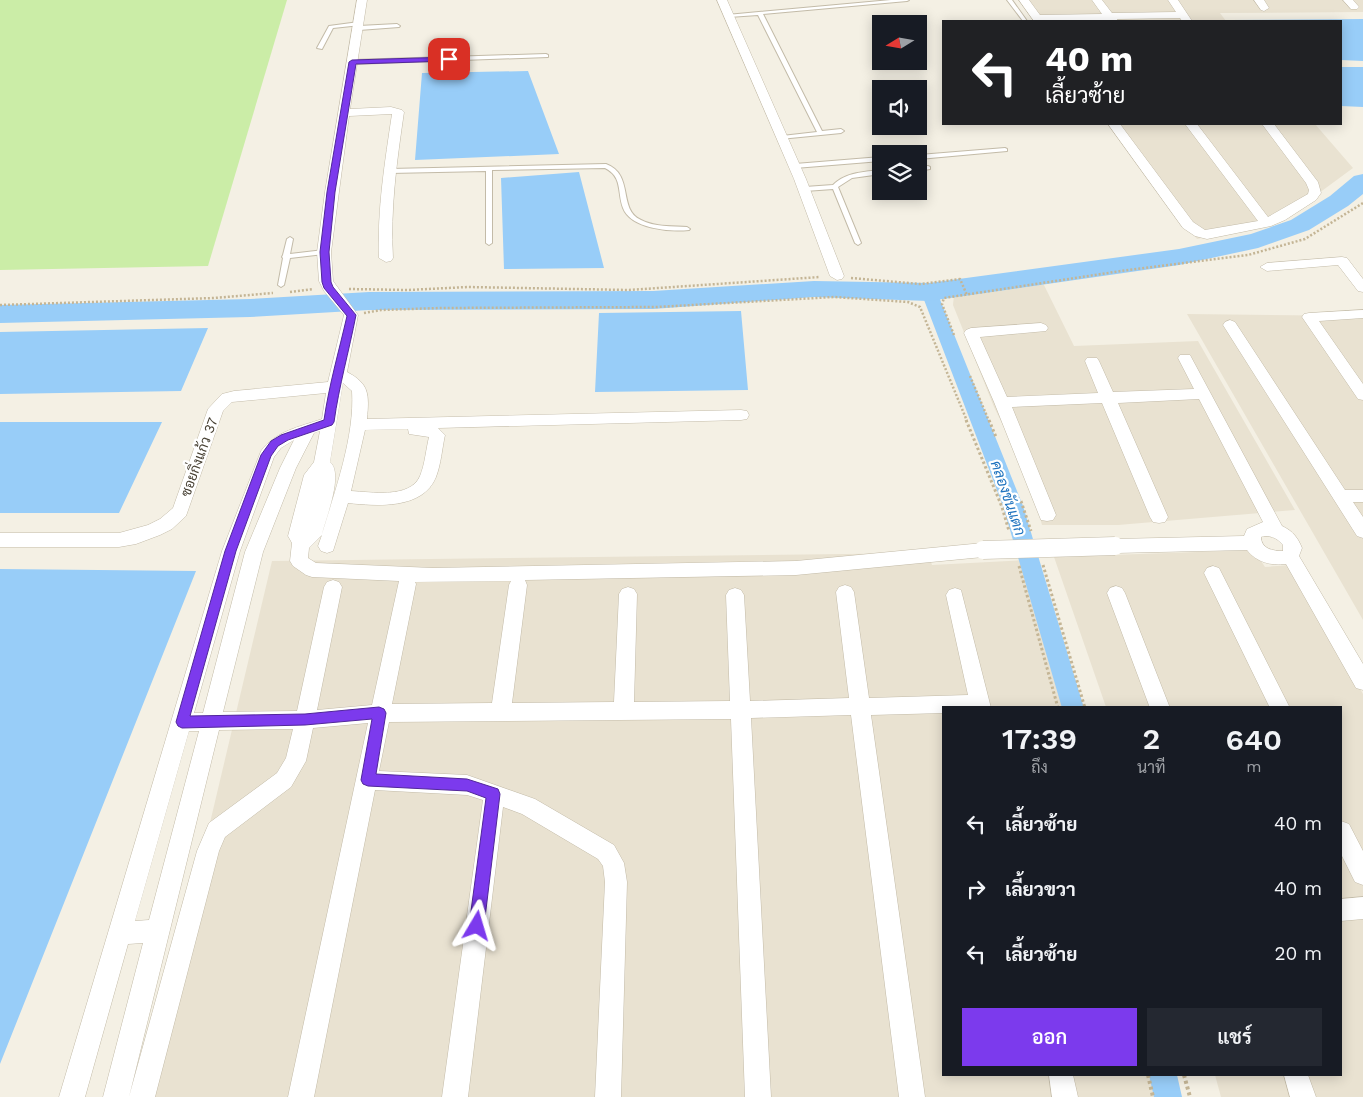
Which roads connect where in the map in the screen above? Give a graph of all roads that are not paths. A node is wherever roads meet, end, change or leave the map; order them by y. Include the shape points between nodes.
1 (362, 0) edge
2 (722, 0) edge
3 (908, 0) edge
4 (1009, 0) edge
5 (1024, 0) edge
6 (1097, 0) edge
7 (1173, 0) edge
8 (760, 13) junction
9 (729, 16) junction
10 (1185, 18) edge
11 (1111, 19) edge
12 (1024, 20) edge
13 (1038, 20) edge
14 (359, 26) junction
15 (397, 26) dead end
16 (320, 48) dead end
17 (546, 56) dead end
18 (352, 62) junction
19 (344, 113) junction
20 (1115, 125) edge
21 (1192, 125) edge
22 (1269, 125) edge
23 (841, 131) dead end
24 (820, 133) junction
25 (782, 138) junction
26 (1005, 150) dead end
27 (927, 155) edge
28 (872, 161) edge
29 (795, 166) junction
30 (489, 169) junction
31 (390, 171) junction
32 (872, 173) edge
33 (835, 187) junction
34 (805, 189) junction
35 (1266, 223) junction
36 (688, 229) dead end
37 (290, 239) dead end
38 (858, 243) dead end
39 (489, 244) dead end
40 (324, 252) junction
41 (285, 257) junction
42 (386, 258) dead end
43 (1267, 267) dead end
44 (837, 276) road end
45 (281, 285) dead end
46 (1363, 288) edge
47 (1363, 314) edge
48 (1230, 325) dead end
49 (1041, 328) dead end
50 (1185, 358) dead end
51 (1092, 360) dead end
52 (337, 380) junction
53 (1204, 394) junction
54 (1363, 395) edge
55 (1108, 398) junction
56 (1002, 402) junction
57 (741, 415) dead end
58 (328, 422) junction
59 (357, 427) junction
60 (307, 431) junction
61 (325, 471) junction
62 (346, 480) junction
63 (342, 496) junction
64 (1342, 496) junction
65 (1363, 496) edge
66 (1047, 515) dead end
67 (1159, 517) dead end
68 (242, 521) junction
69 (266, 522) junction
70 (1276, 531) junction
71 (1363, 531) edge
72 (0, 540) edge
73 (1253, 543) junction
74 (327, 546) dead end
75 (231, 551) junction
76 (254, 552) junction
77 (1290, 556) junction
78 (1213, 573) dead end
79 (407, 584) dead end
80 (518, 585) dead end
81 (333, 588) dead end
82 (845, 592) dead end
83 (1116, 593) dead end
84 (628, 594) dead end
85 (735, 595) dead end
86 (955, 595) dead end
87 (1363, 682) edge
88 (981, 705) edge
89 (1159, 706) edge
90 (1279, 706) edge
91 (861, 707) junction
92 (741, 710) junction
93 (624, 711) junction
94 (501, 712) junction
95 (379, 713) junction
96 (305, 720) junction
97 (210, 721) junction
98 (182, 722) junction
99 (368, 780) junction
100 (494, 794) junction
101 (1342, 833) edge
102 (1363, 874) edge
103 (1363, 908) edge
104 (1342, 910) edge
105 (158, 931) junction
106 (119, 933) junction
107 (1061, 1076) edge
108 (1296, 1076) edge
109 (72, 1097) edge
110 (116, 1097) edge
111 (142, 1097) edge
112 (301, 1097) edge
113 (455, 1097) edge
114 (608, 1097) edge
115 (758, 1097) edge
116 (912, 1097) edge
117 (1065, 1097) edge
118 (1303, 1097) edge

1 - 14 street
2 - 9 street
3 - 8 lane
4 - 12 lane
5 - 13 street
6 - 11 street
7 - 10 street
8 - 9 lane
8 - 24 lane
9 - 25 street
10 - 11 street
11 - 13 street
14 - 15 lane
14 - 16 lane via 338,25 332,28
14 - 18 street
17 - 18 lane
18 - 19 street
19 - 31 street via 398,112
19 - 40 street
20 - 35 street via 1192,229 1215,234
21 - 35 street
22 - 35 street via 1316,188 1312,197
23 - 24 lane
24 - 25 lane
25 - 29 street
26 - 27 lane
28 - 29 lane
29 - 34 street
30 - 31 lane
30 - 36 lane via 606,166 619,175 627,211 635,220 654,226
30 - 39 lane
31 - 42 street
32 - 33 lane via 851,176
33 - 34 lane
33 - 38 lane
34 - 44 street
37 - 41 lane
40 - 41 lane
40 - 52 street via 326,282 351,315
41 - 45 lane
43 - 46 street via 1342,261
47 - 54 street via 1309,317
48 - 64 street
49 - 56 street via 972,333
50 - 53 street
51 - 55 street
52 - 58 street
52 - 59 street via 353,382 359,390 361,400
52 - 72 street, ซอยกิ่งแก้ว 37 via 234,396 223,402 216,409 180,511 154,530 119,540
53 - 55 street
53 - 70 street
55 - 56 street
55 - 67 street
56 - 66 street
57 - 59 street
58 - 60 street
58 - 61 street
59 - 62 street
59 - 63 street via 429,430 436,435 427,481 409,494 388,499
60 - 68 street via 284,438 274,444 266,455
60 - 69 street
61 - 62 street
61 - 73 street, bridge via 312,475 297,536 301,546 299,561 312,570 433,575 796,568 984,550
62 - 63 street
63 - 74 street
64 - 65 street
64 - 71 street
68 - 69 street
68 - 75 street
69 - 76 street
70 - 73 street via 1257,531 1253,534
70 - 77 street via 1292,543
73 - 77 street via 1267,556 1280,559
75 - 76 street
75 - 98 street
76 - 97 street
77 - 87 street
78 - 90 street
79 - 95 street
80 - 94 street
81 - 96 street
82 - 91 street
83 - 89 street
84 - 93 street
85 - 92 street
86 - 88 street
88 - 91 street
91 - 92 street
91 - 116 street
92 - 93 street
92 - 115 street
93 - 94 street
94 - 95 street
95 - 96 street
95 - 99 street
96 - 97 street
96 - 111 street via 296,761 284,780 217,830 208,851
97 - 98 street
97 - 105 street
98 - 106 street
99 - 100 street via 467,785
99 - 112 street
100 - 113 street
100 - 114 street via 528,806 606,852 614,863
101 - 102 street
103 - 104 street
105 - 106 street
105 - 110 street
106 - 109 street
107 - 117 street
108 - 118 street

